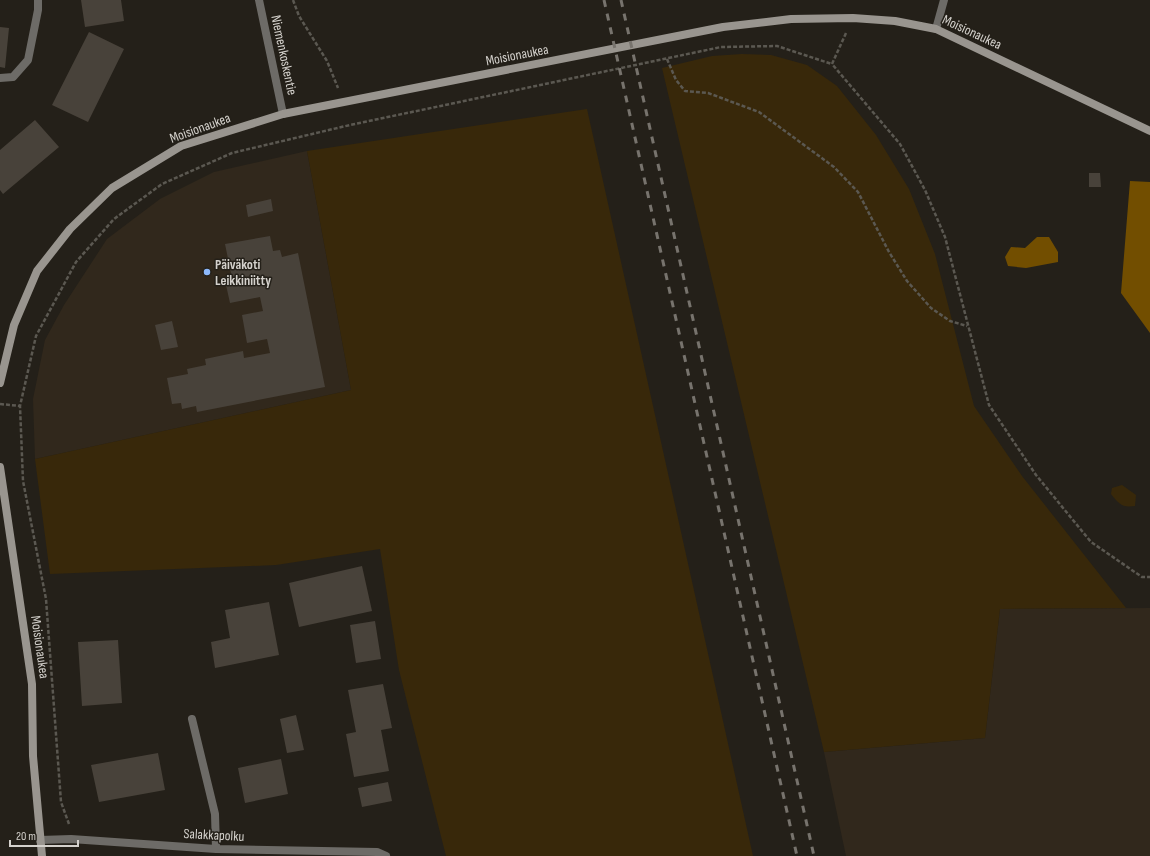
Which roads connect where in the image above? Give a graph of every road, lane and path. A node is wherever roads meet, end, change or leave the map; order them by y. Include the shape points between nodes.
1 (38, 0) edge
2 (259, 0) edge
3 (293, 0) edge
4 (944, 0) edge
5 (853, 18) junction
6 (936, 29) junction
7 (667, 59) junction
8 (832, 64) junction
9 (0, 78) edge
10 (344, 104) junction
11 (283, 114) junction
12 (350, 125) junction
13 (1150, 131) edge
14 (967, 326) junction
15 (0, 379) edge
16 (0, 382) edge
17 (0, 404) edge
18 (20, 406) junction
19 (0, 467) edge
20 (1150, 577) edge
21 (192, 719) dead end
22 (71, 839) junction
23 (40, 840) junction
24 (216, 849) junction
25 (42, 856) edge
26 (386, 856) edge

1 - 9 street via 28,60 13,77
2 - 11 street, Niemenkoskentie
3 - 10 path via 298,16 327,61
4 - 6 street
5 - 6 street, Moisionaukea via 895,21
5 - 8 path
5 - 10 street, Moisionaukea via 791,18 723,27
6 - 13 street, Moisionaukea
7 - 8 path via 721,48 777,46
7 - 12 path
7 - 14 path via 676,80 685,91 708,93 759,112 834,167 858,192 888,252 907,281 931,308 950,322
8 - 14 path via 900,144 925,190 945,237
10 - 11 street, Moisionaukea
10 - 12 path
11 - 15 street, Moisionaukea via 181,146 112,188 70,229 37,271 14,325
12 - 18 path via 232,154 162,184 114,219 76,262 36,336
14 - 20 path via 989,405 1036,476 1091,542 1142,577
15 - 16 street, Moisionaukea
17 - 18 path
18 - 22 path via 23,481 46,599 61,802 68,820
19 - 23 street, Moisionaukea via 32,684
21 - 24 street via 215,814
22 - 23 street, Salakkapolku
22 - 24 street, Salakkapolku
23 - 25 street, Moisionaukea
24 - 26 street, Salakkapolku via 377,852

